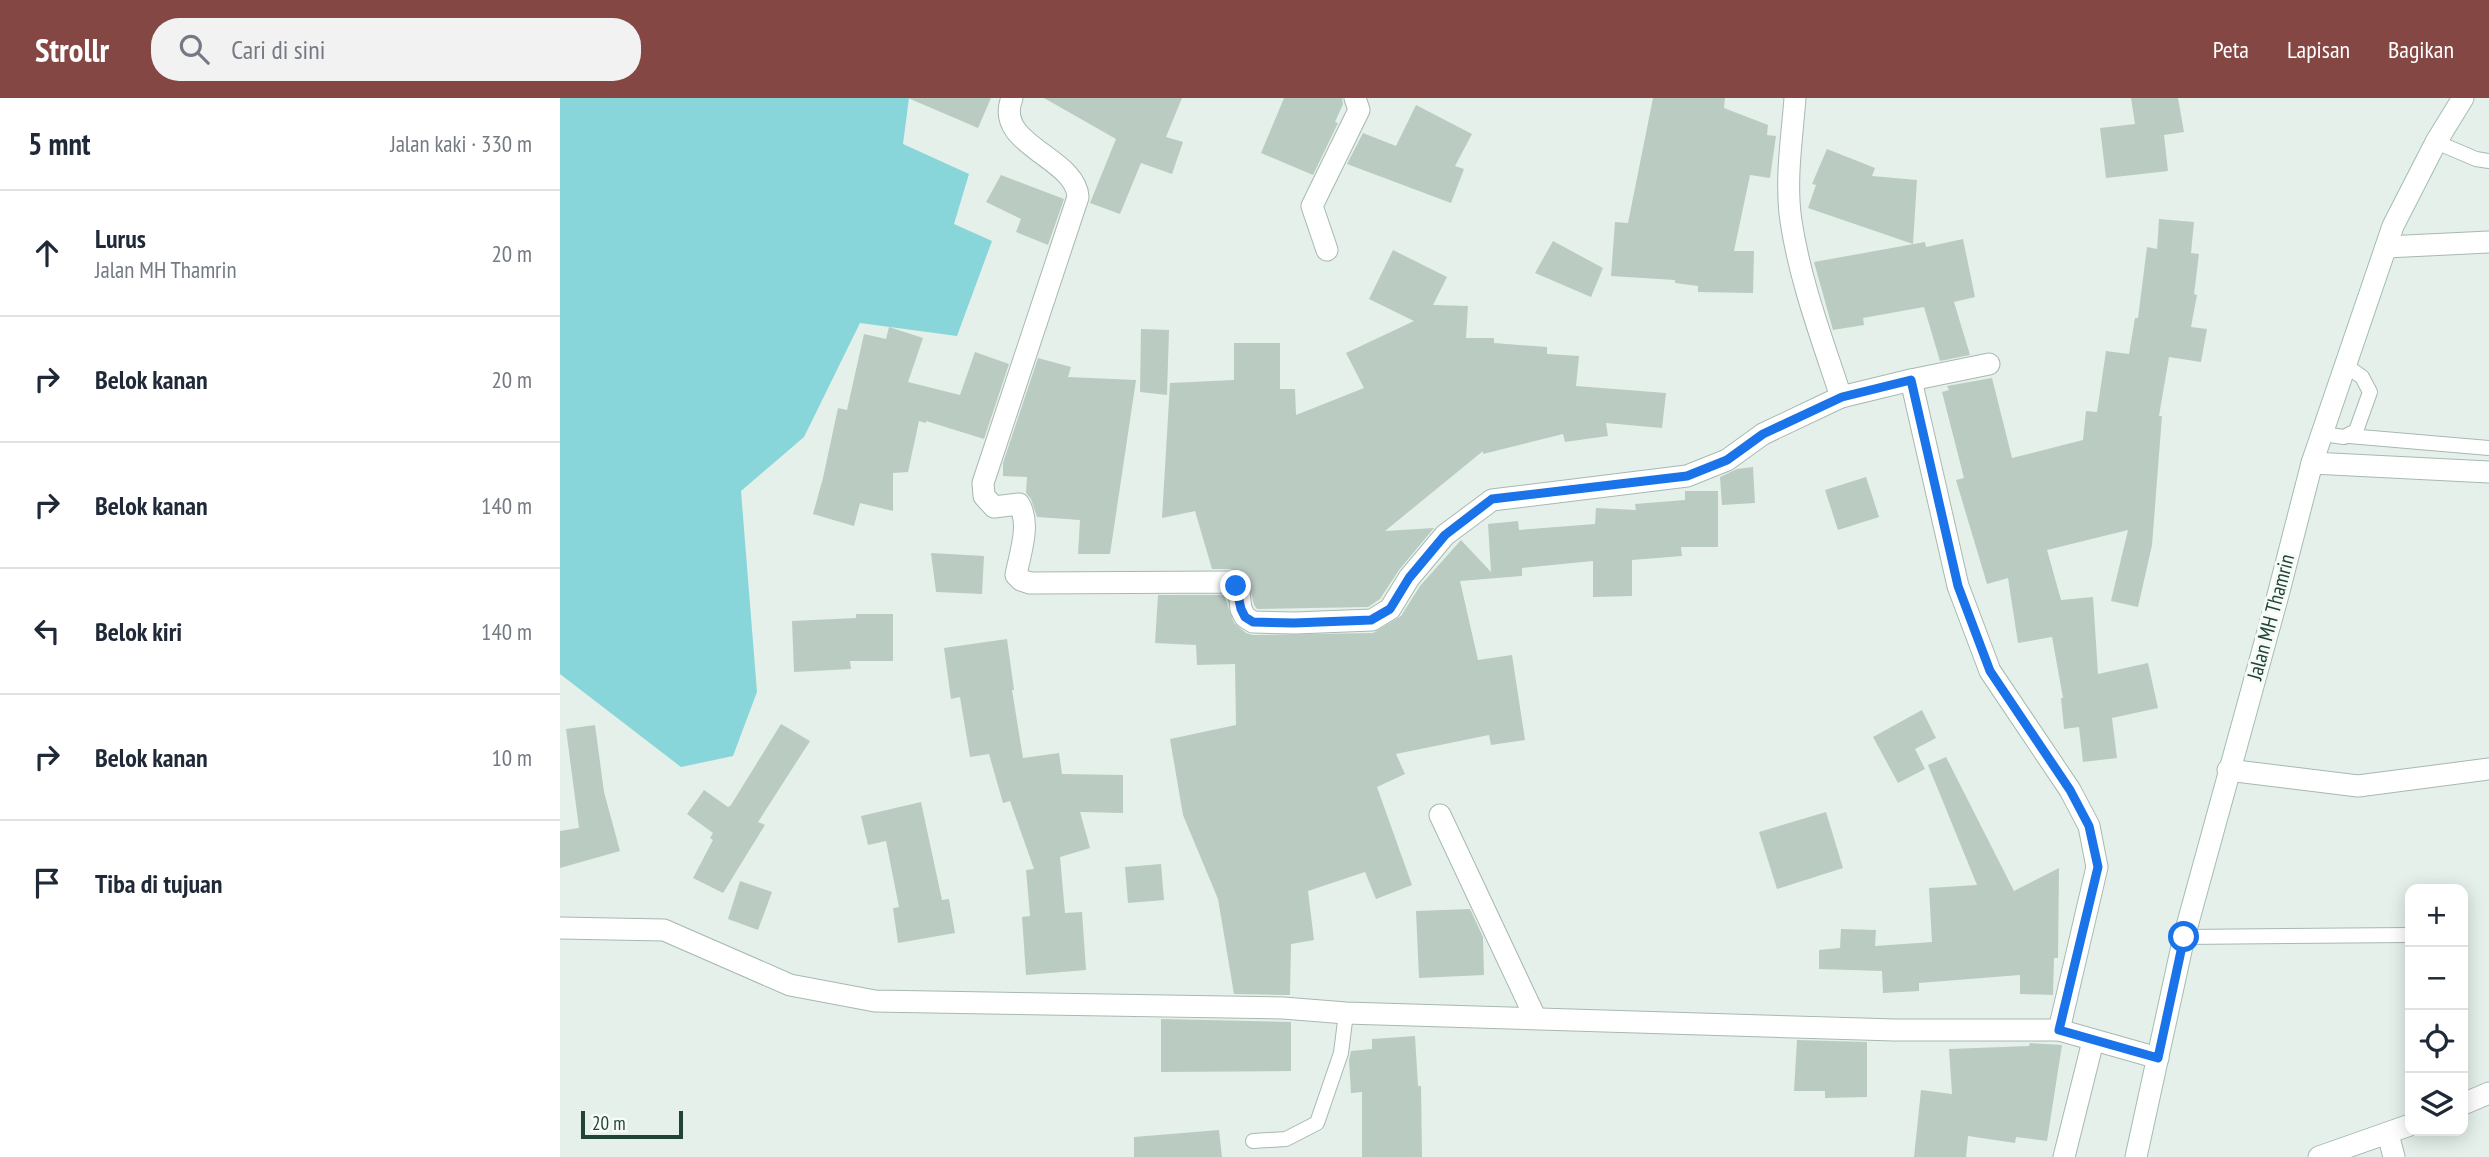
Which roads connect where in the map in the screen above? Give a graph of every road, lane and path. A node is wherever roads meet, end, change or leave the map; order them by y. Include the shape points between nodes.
1 (1012, 98) edge
2 (1355, 98) edge
3 (1795, 98) edge
4 (2463, 98) edge
5 (2436, 142) junction
6 (2489, 161) edge
7 (2489, 242) edge
8 (2386, 247) junction
9 (1327, 250) dead end
10 (1989, 364) dead end
11 (2345, 365) junction
12 (1911, 380) junction
13 (1842, 397) junction
14 (2322, 434) junction
15 (2350, 436) junction
16 (2489, 448) edge
17 (2312, 463) junction
18 (2489, 472) edge
19 (2489, 769) edge
20 (2228, 770) junction
21 (1440, 815) dead end
22 (560, 928) edge
23 (2405, 935) edge
24 (2184, 937) junction
25 (1346, 1013) junction
26 (1535, 1017) junction
27 (2059, 1030) junction
28 (2099, 1042) junction
29 (2158, 1058) junction
30 (2489, 1093) edge
31 (2468, 1102) edge
32 (2405, 1127) edge
33 (2388, 1133) junction
34 (1253, 1141) dead end
35 (2073, 1156) edge
36 (2136, 1157) edge
37 (2319, 1157) edge
38 (2394, 1157) edge

1 - 13 street via 1010,122 1078,187 984,483 984,496 994,507 1019,504 1023,510 1016,575 1021,580 1230,582 1239,592 1245,617 1253,622 1371,620 1390,609 1445,535 1492,499 1687,476 1727,460 1763,434
2 - 9 street via 1359,110 1312,206
3 - 13 street via 1791,220 1809,300
4 - 5 street, Jalan MH Thamrin
5 - 6 lane
5 - 8 street, Jalan MH Thamrin
7 - 8 street
8 - 11 street, Jalan MH Thamrin
10 - 12 street
11 - 14 street, Jalan MH Thamrin
11 - 15 lane via 2362,377 2370,392
12 - 13 street
12 - 27 street via 1958,586 1990,671 2089,826 2098,867
14 - 15 lane
14 - 17 street, Jalan MH Thamrin
15 - 16 lane
17 - 18 street
17 - 20 street, Jalan MH Thamrin
19 - 20 street via 2358,786
20 - 24 street, Jalan MH Thamrin
21 - 26 street
22 - 25 street via 664,930 790,985 875,1001
23 - 24 lane
24 - 29 street, Jalan MH Thamrin
25 - 26 street
25 - 34 lane via 1341,1053 1317,1123 1286,1139
26 - 27 street via 1894,1030
27 - 28 street
28 - 29 street
28 - 35 street
29 - 36 street, Jalan MH Thamrin
30 - 31 street
32 - 33 street
33 - 37 street
33 - 38 street

